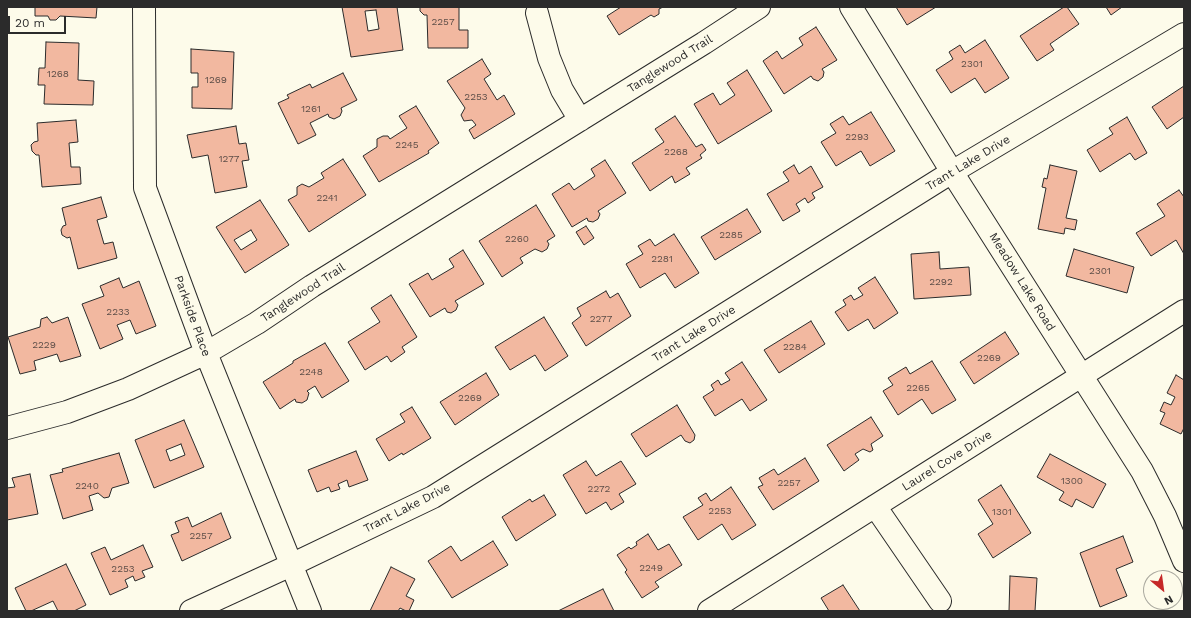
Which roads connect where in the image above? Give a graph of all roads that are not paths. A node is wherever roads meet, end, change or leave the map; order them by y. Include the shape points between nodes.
1 (144, 7) edge
2 (759, 7) edge
3 (851, 7) edge
4 (537, 13) dead end
5 (1184, 34) edge
6 (580, 120) junction
7 (952, 172) junction
8 (1184, 311) edge
9 (206, 352) junction
10 (1082, 376) junction
11 (7, 428) edge
12 (875, 506) junction
13 (1184, 561) edge
14 (291, 565) junction
15 (940, 601) dead end
16 (191, 611) edge
17 (310, 611) edge
18 (709, 611) edge

1 - 9 street, Parkside Place via 145,188
2 - 6 street, Tanglewood Trail
3 - 7 street, Meadow Lake Road
4 - 6 street via 549,58 562,90
5 - 7 street, Trant Lake Drive
6 - 9 street, Tanglewood Trail via 312,286 257,323
7 - 10 street, Meadow Lake Road
7 - 14 street, Trant Lake Drive via 433,497
8 - 10 street, Laurel Cove Drive
9 - 11 street, Tanglewood Trail via 128,389 67,412
9 - 14 street, Parkside Place
10 - 12 street, Laurel Cove Drive
10 - 13 street, Meadow Lake Road via 1142,471 1166,516
12 - 15 street
12 - 18 street, Laurel Cove Drive
14 - 16 street, Trant Lake Drive
14 - 17 street, Parkside Place

